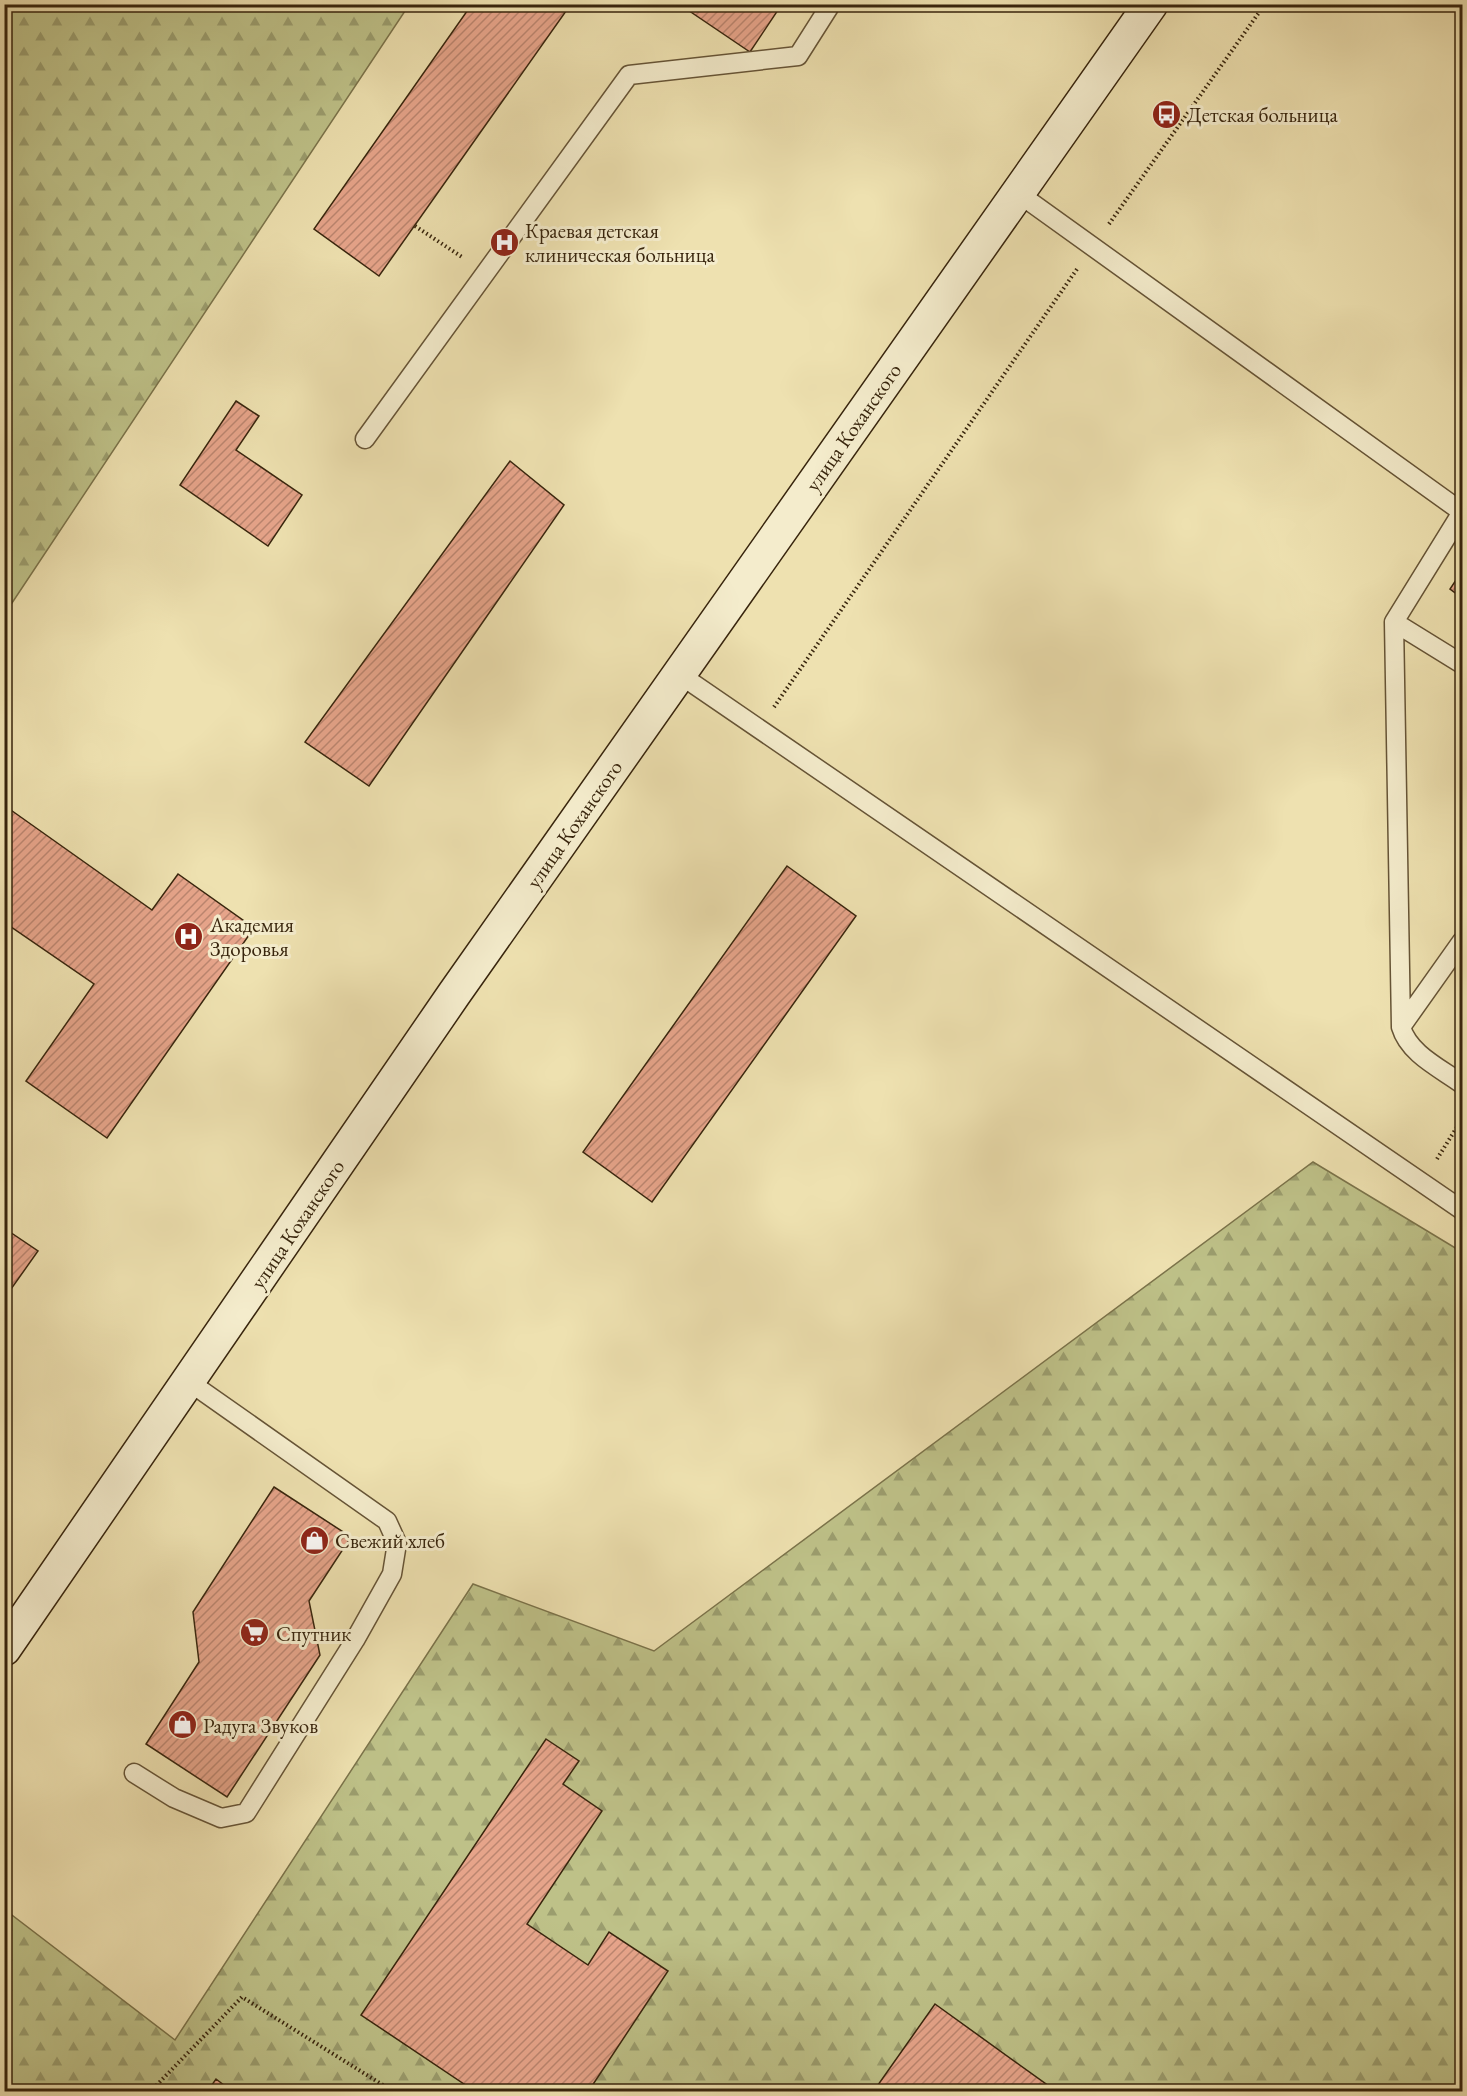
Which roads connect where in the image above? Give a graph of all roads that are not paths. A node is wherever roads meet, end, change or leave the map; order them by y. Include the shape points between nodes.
1 (831, 4) edge
2 (1150, 4) edge
3 (1018, 193) junction
4 (364, 439) dead end
5 (1462, 512) edge
6 (1394, 622) junction
7 (1462, 664) edge
8 (679, 674) junction
9 (1462, 941) edge
10 (1401, 1027) junction
11 (1462, 1084) edge
12 (1462, 1210) edge
13 (188, 1381) junction
14 (4, 1649) edge
15 (134, 1773) dead end

1 - 4 lane via 798,56 629,75
2 - 3 street, улица Коханского
3 - 5 lane
3 - 8 street, улица Коханского
5 - 6 lane
6 - 7 lane
6 - 10 lane
8 - 12 lane
8 - 13 street, улица Коханского
9 - 10 lane
10 - 11 lane via 1404,1039 1413,1049
13 - 14 street, улица Коханского
13 - 15 lane via 387,1521 397,1543 387,1584 246,1813 221,1818 174,1798

